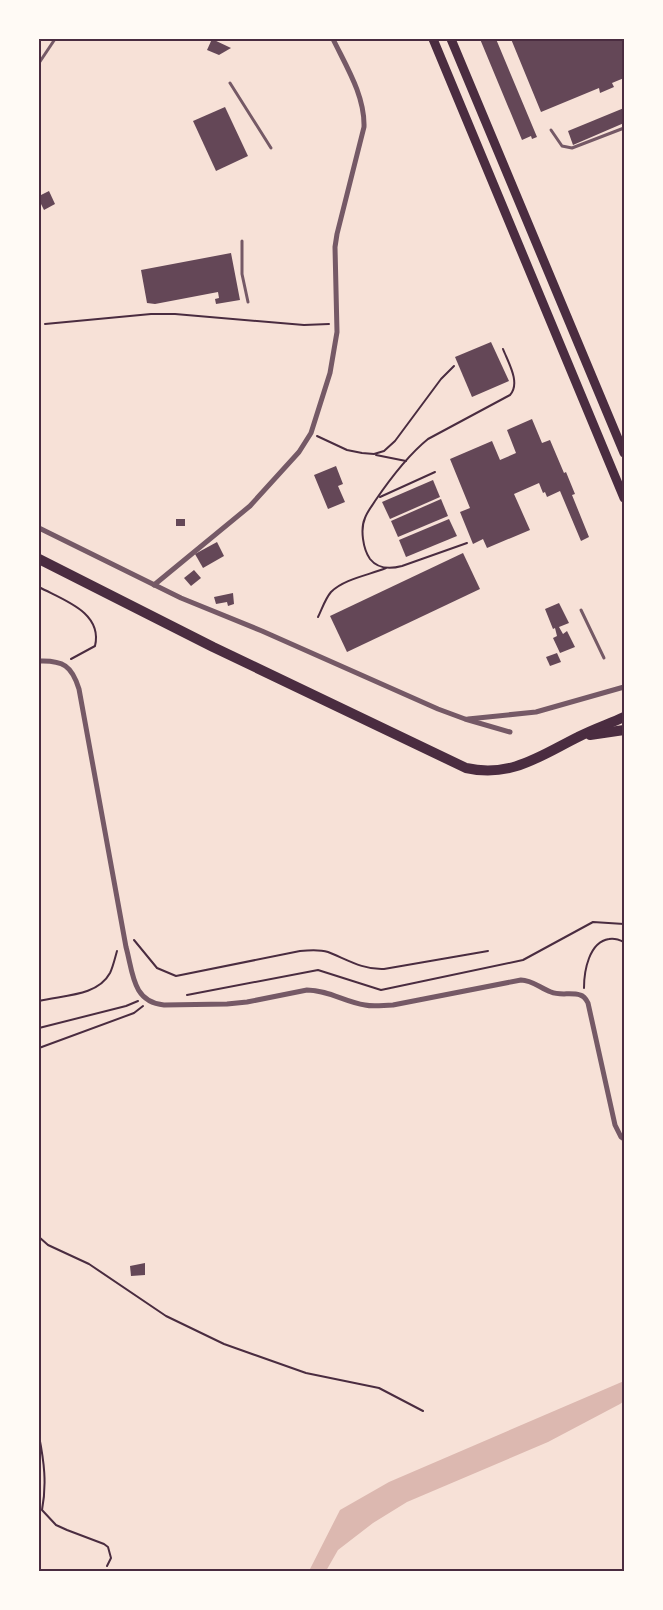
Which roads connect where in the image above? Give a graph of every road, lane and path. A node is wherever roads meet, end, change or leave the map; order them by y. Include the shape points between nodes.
1 (55, 39) edge
2 (333, 39) edge
3 (433, 39) edge
4 (451, 39) edge
5 (39, 63) edge
6 (230, 83) dead end
7 (624, 128) edge
8 (551, 130) dead end
9 (271, 148) dead end
10 (242, 241) dead end
11 (248, 302) dead end
12 (337, 321) junction
13 (45, 324) dead end
14 (503, 349) dead end
15 (454, 366) dead end
16 (311, 433) junction
17 (624, 453) edge
18 (374, 454) junction
19 (406, 461) junction
20 (435, 472) dead end
21 (377, 498) junction
22 (624, 498) edge
23 (39, 528) edge
24 (467, 542) dead end
25 (39, 558) edge
26 (387, 568) junction
27 (39, 586) edge
28 (154, 586) junction
29 (581, 610) dead end
30 (318, 617) dead end
31 (604, 658) dead end
32 (39, 661) edge
33 (64, 665) junction
34 (624, 687) edge
35 (624, 717) edge
36 (465, 719) junction
37 (624, 730) edge
38 (510, 732) dead end
39 (577, 737) junction
40 (624, 924) edge
41 (123, 929) junction
42 (624, 942) edge
43 (118, 949) dead end
44 (488, 951) dead end
45 (184, 996) dead end
46 (584, 996) junction
47 (146, 1000) junction
48 (39, 1001) edge
49 (39, 1028) edge
50 (39, 1048) edge
51 (624, 1139) edge
52 (39, 1237) edge
53 (423, 1411) dead end
54 (39, 1436) edge
55 (42, 1510) junction
56 (39, 1511) edge
57 (107, 1566) dead end

1 - 5 lane
2 - 12 street via 353,79 364,112 364,127 335,247
3 - 22 main road
4 - 17 main road
6 - 9 lane
7 - 8 lane via 572,148 562,146
10 - 11 lane via 242,274
12 - 13 path via 327,325 304,325 151,314
12 - 16 street via 330,373
14 - 19 path via 516,383 514,391 428,439
15 - 18 path via 395,441 384,451
16 - 18 path via 347,450
16 - 28 street via 299,452 250,506
18 - 19 path
19 - 21 path
20 - 21 path
21 - 26 path via 362,526 364,546 376,565
23 - 28 street
24 - 26 path via 402,566
25 - 39 main road via 213,647 466,768 480,771 514,767
26 - 30 path via 336,588
27 - 33 path via 86,613 95,626 95,646
28 - 36 street
29 - 31 lane
32 - 33 street
33 - 41 street via 75,676 79,689
34 - 36 street via 536,712
35 - 39 main road
36 - 38 street
37 - 39 main road
40 - 45 path via 594,922 523,960 382,990 318,970
41 - 44 path via 157,968 176,976 300,951 326,951 373,969
41 - 47 street via 136,987
42 - 46 path via 609,939 598,943 584,976
43 - 48 path via 105,981 96,987
46 - 47 street via 558,994 521,980 376,1006 316,990 226,1004 164,1005
46 - 51 street via 590,1009 615,1126
47 - 49 path
47 - 50 path via 134,1013
52 - 53 path via 89,1264 166,1316 224,1344 306,1373 379,1388
54 - 55 path via 45,1466
55 - 56 path
55 - 57 path via 56,1525 108,1547 111,1558

